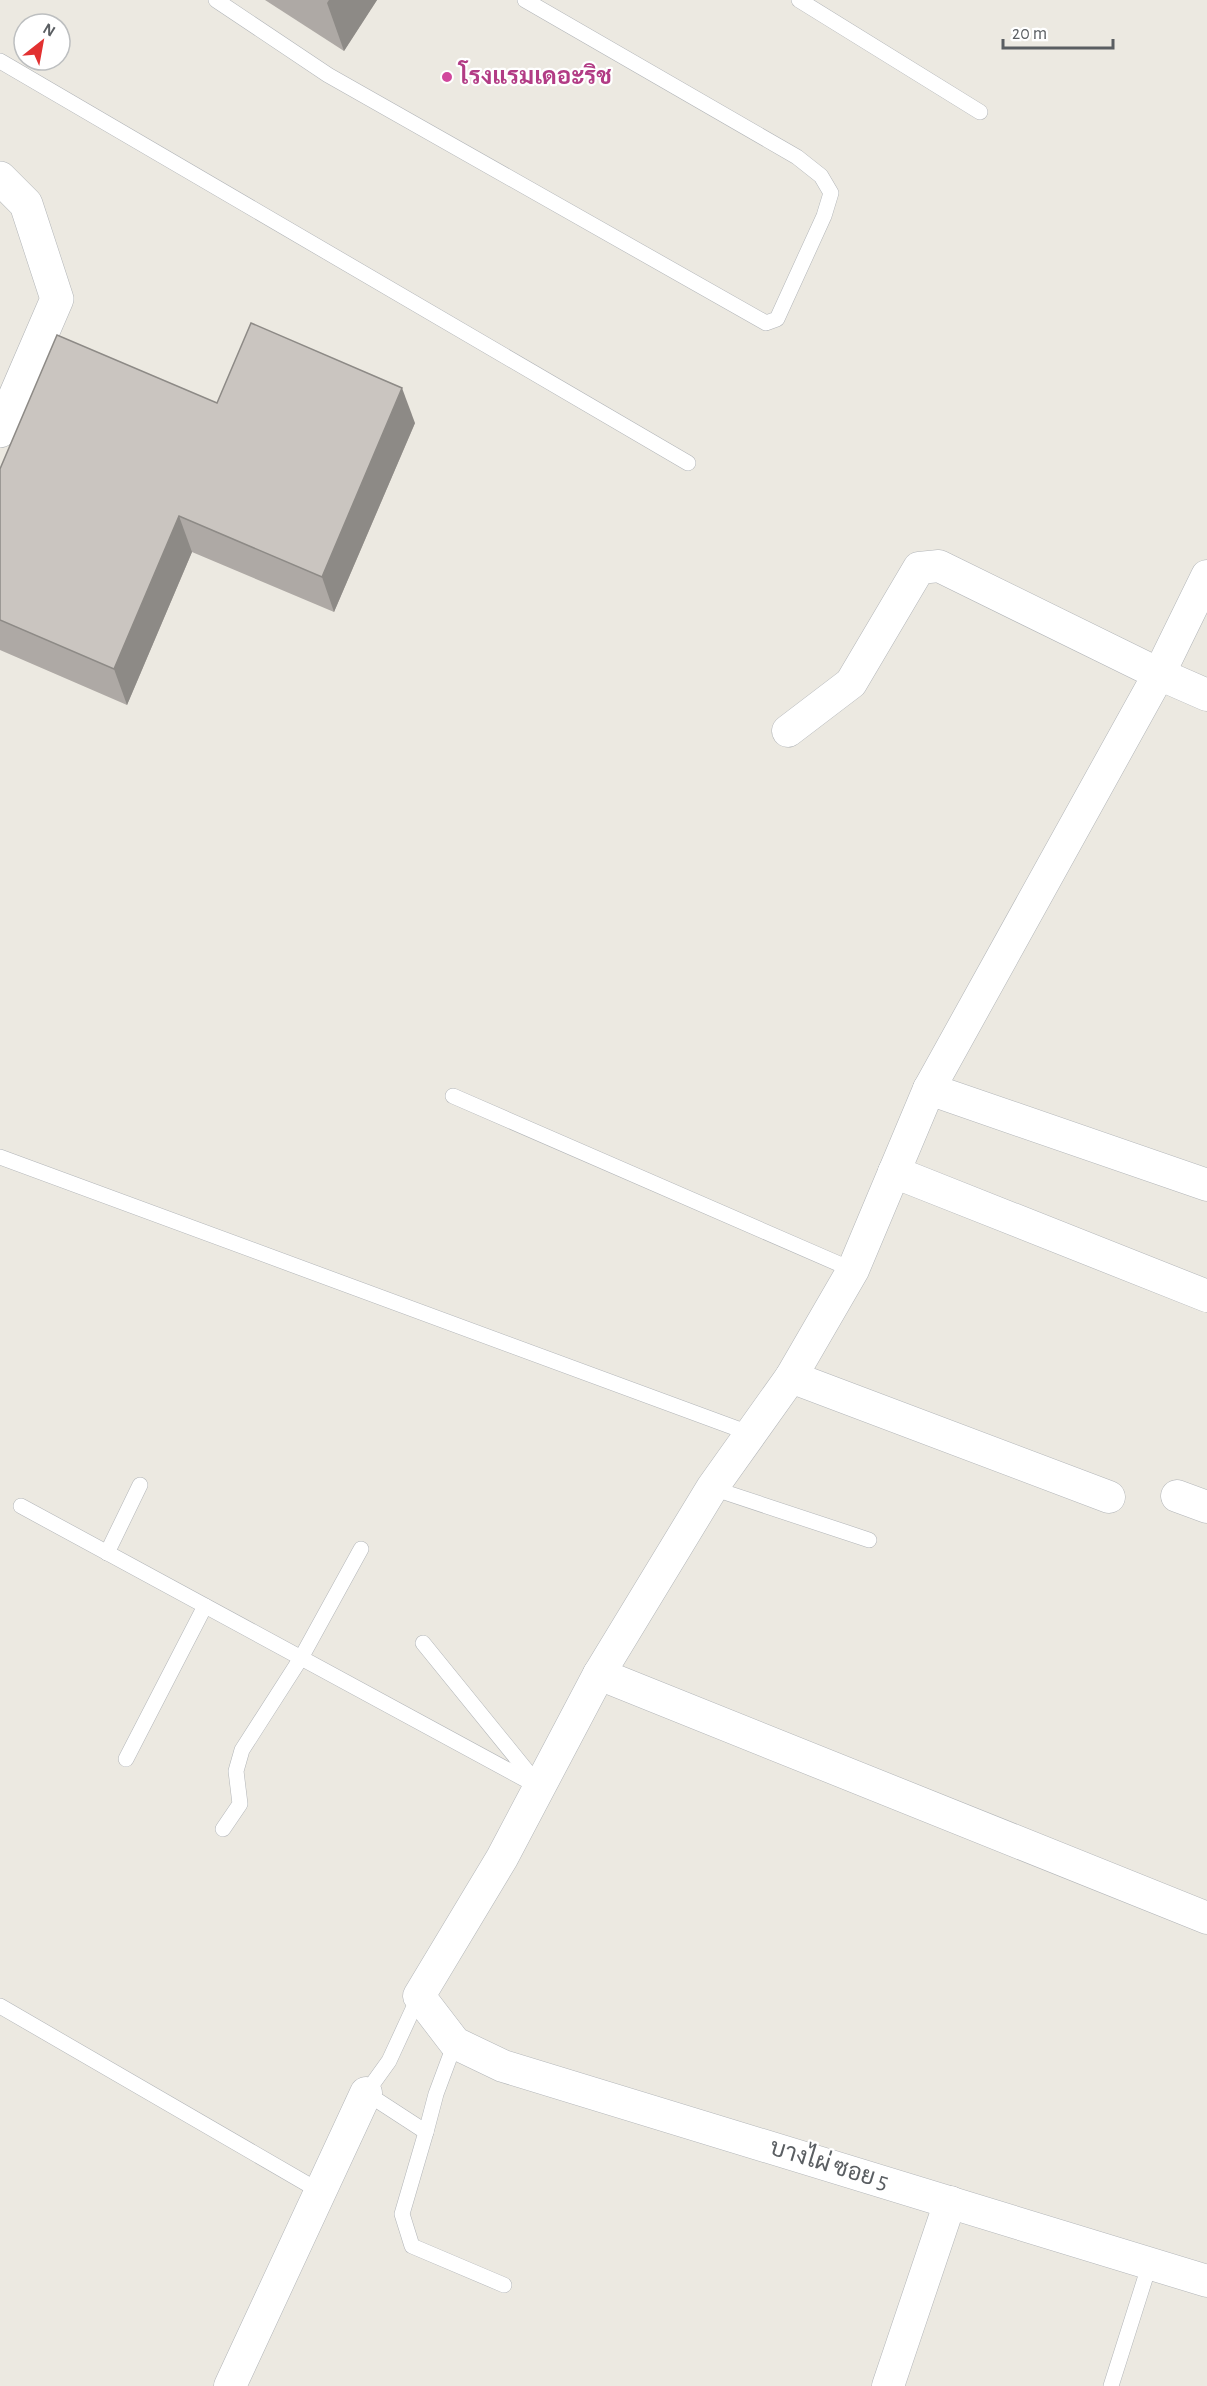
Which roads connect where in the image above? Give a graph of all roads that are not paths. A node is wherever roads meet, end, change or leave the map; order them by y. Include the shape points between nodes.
1 (216, 0) edge
2 (525, 0) edge
3 (799, 0) edge
4 (0, 61) edge
5 (980, 112) dead end
6 (0, 178) edge
7 (0, 431) edge
8 (688, 463) dead end
9 (1207, 576) edge
10 (1159, 674) junction
11 (1207, 695) edge
12 (788, 731) dead end
13 (929, 1089) junction
14 (453, 1096) dead end
15 (0, 1157) edge
16 (894, 1172) junction
17 (1207, 1185) edge
18 (853, 1270) junction
19 (1207, 1296) edge
20 (791, 1377) junction
21 (749, 1433) junction
22 (140, 1485) dead end
23 (712, 1488) junction
24 (1177, 1496) dead end
25 (1109, 1497) dead end
26 (21, 1506) dead end
27 (1207, 1507) edge
28 (869, 1540) dead end
29 (361, 1549) dead end
30 (107, 1552) junction
31 (205, 1606) junction
32 (423, 1643) dead end
33 (301, 1658) junction
34 (599, 1674) junction
35 (126, 1759) dead end
36 (541, 1788) junction
37 (223, 1829) dead end
38 (1207, 1918) edge
39 (419, 1996) junction
40 (0, 2006) edge
41 (454, 2043) junction
42 (366, 2093) junction
43 (426, 2132) junction
44 (321, 2192) junction
45 (950, 2202) junction
46 (1149, 2263) junction
47 (1207, 2281) edge
48 (504, 2285) dead end
49 (230, 2386) edge
50 (888, 2386) edge
51 (1111, 2386) edge

1 - 2 lane via 328,75 765,323 777,319 824,216 831,193 821,176 797,157
3 - 5 lane
4 - 8 lane
6 - 7 street via 26,204 57,298
9 - 10 street
10 - 11 street
10 - 12 street via 939,566 919,568 851,684
10 - 13 street
13 - 16 street
13 - 17 street
14 - 18 lane
15 - 21 lane
16 - 18 street
16 - 19 street
18 - 20 street
20 - 21 street
20 - 25 street
21 - 23 street
22 - 30 lane
23 - 28 lane
23 - 34 street
24 - 27 street
26 - 30 lane
29 - 33 lane
30 - 31 lane
31 - 33 lane
31 - 35 lane
32 - 36 lane
33 - 36 lane
33 - 37 lane via 242,1750 236,1771 240,1804
34 - 36 street
34 - 38 street
36 - 39 street
39 - 41 street
39 - 42 lane via 389,2061
40 - 44 lane
41 - 43 lane
41 - 45 street, บางไผ่ ซอย 5 via 502,2066
42 - 43 lane
42 - 44 street
43 - 48 lane via 402,2214 412,2246
44 - 49 street
45 - 46 street, บางไผ่ ซอย 5
45 - 50 street
46 - 47 street, บางไผ่ ซอย 5
46 - 51 lane

